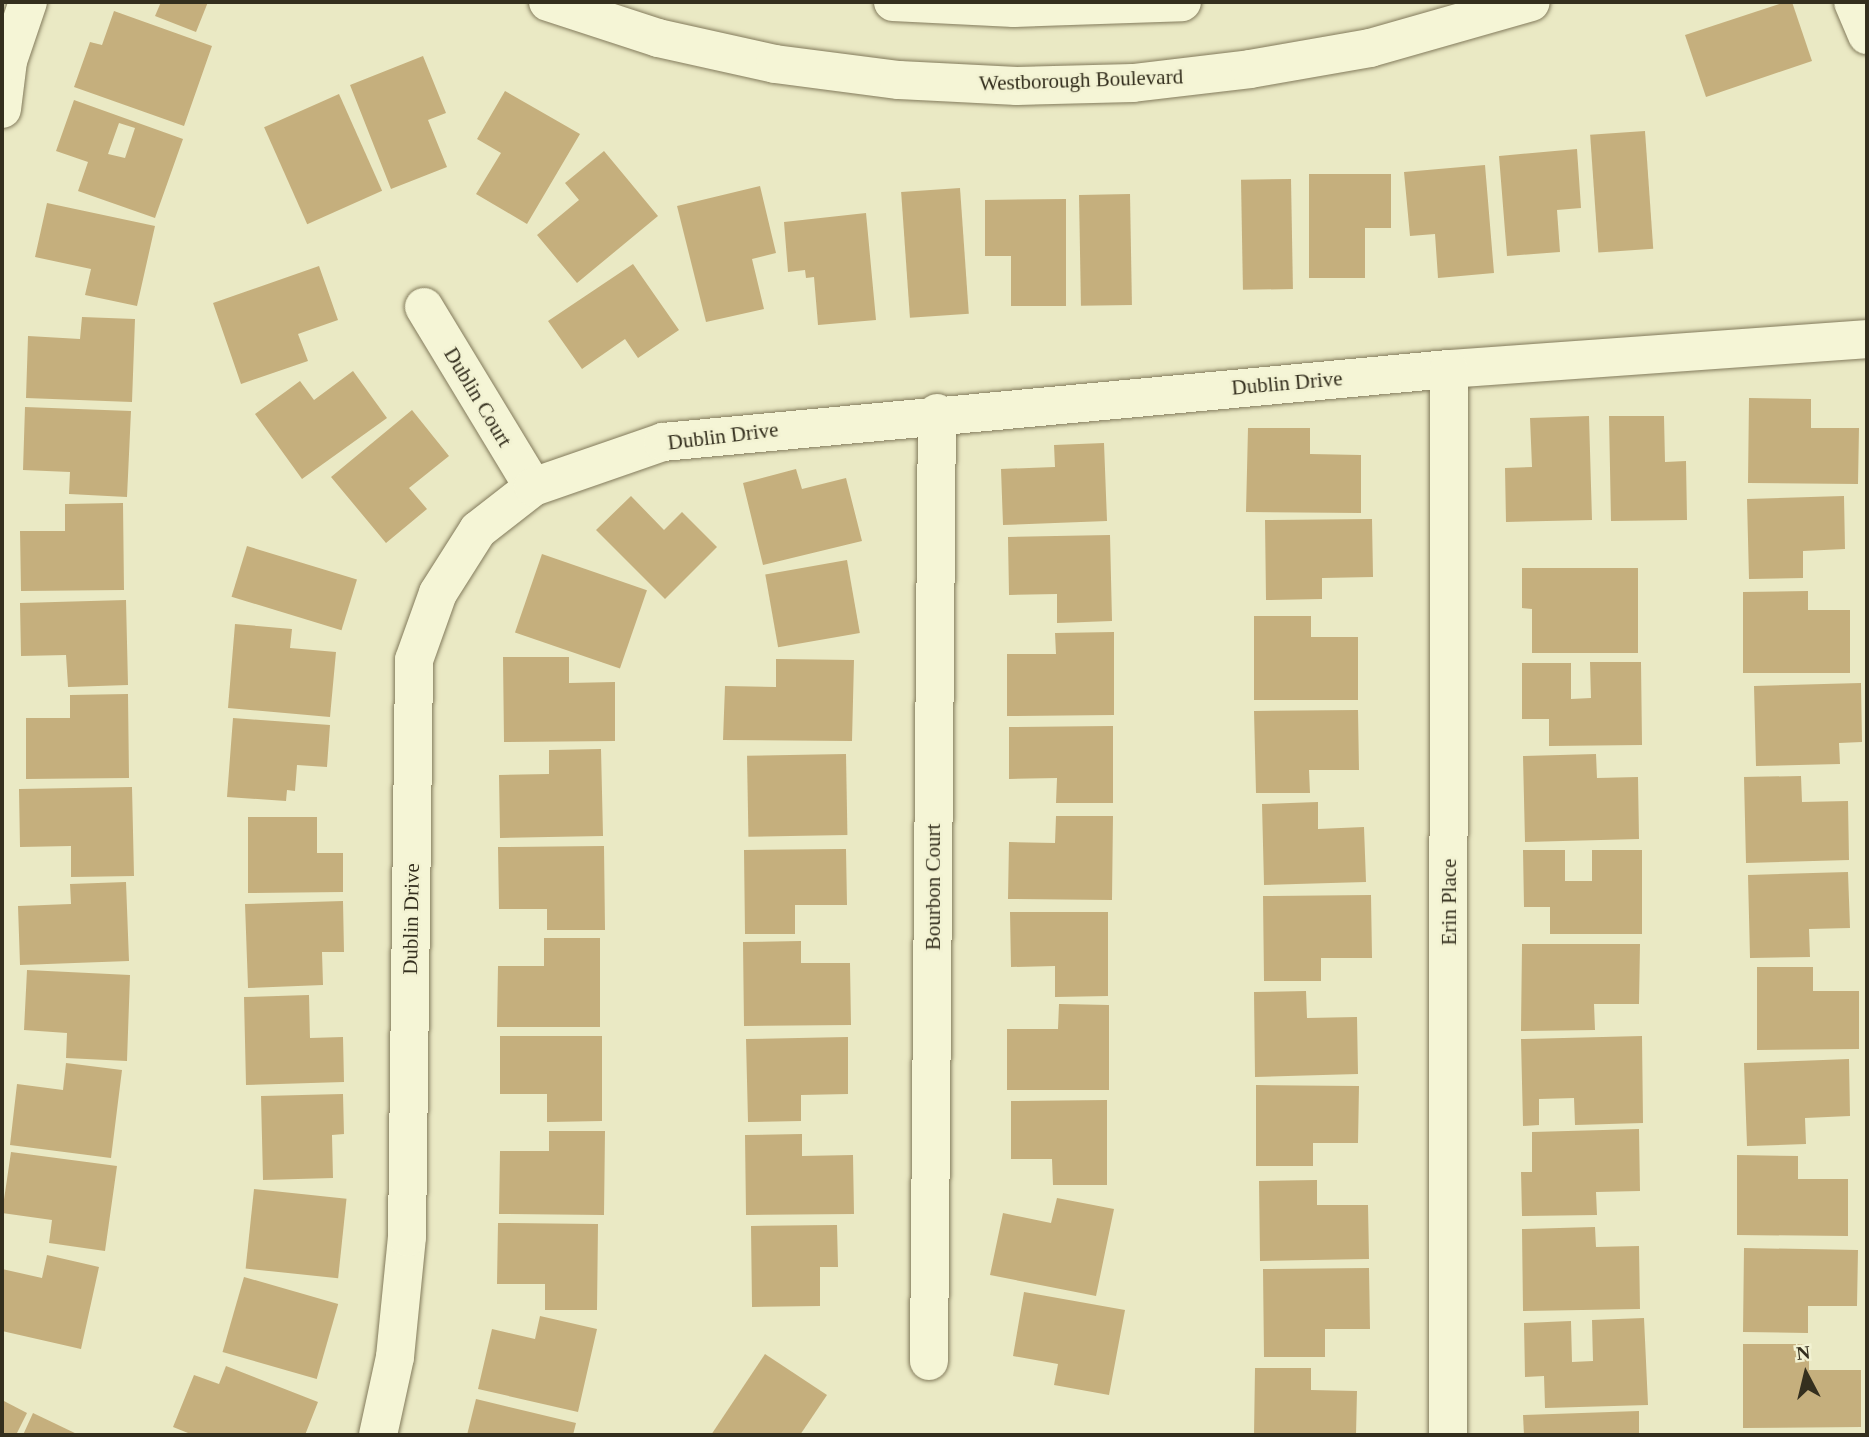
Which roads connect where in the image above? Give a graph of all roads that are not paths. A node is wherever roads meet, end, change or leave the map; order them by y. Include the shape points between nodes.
1 (29, 2) edge
2 (548, 2) edge
3 (893, 2) edge
4 (1182, 2) edge
5 (1531, 2) edge
6 (1853, 2) edge
7 (1867, 35) edge
8 (5, 61) edge
9 (2, 108) edge
10 (424, 307) dead end
11 (1867, 339) edge
12 (1449, 369) junction
13 (937, 413) junction
14 (533, 487) junction
15 (929, 1361) dead end
16 (378, 1435) edge
17 (1448, 1435) edge

1 - 8 street
2 - 5 street, Westborough Boulevard via 658,38 775,64 899,80 1017,86 1133,83 1250,69 1370,48
3 - 4 street via 1014,9
6 - 7 street
8 - 9 street
10 - 14 street, Dublin Court
11 - 12 street, Dublin Drive
12 - 13 street, Dublin Drive
12 - 17 street, Erin Place
13 - 14 street, Dublin Drive via 663,442
13 - 15 street, Bourbon Court
14 - 16 street, Dublin Drive via 478,530 438,593 414,660 407,1237 395,1357

